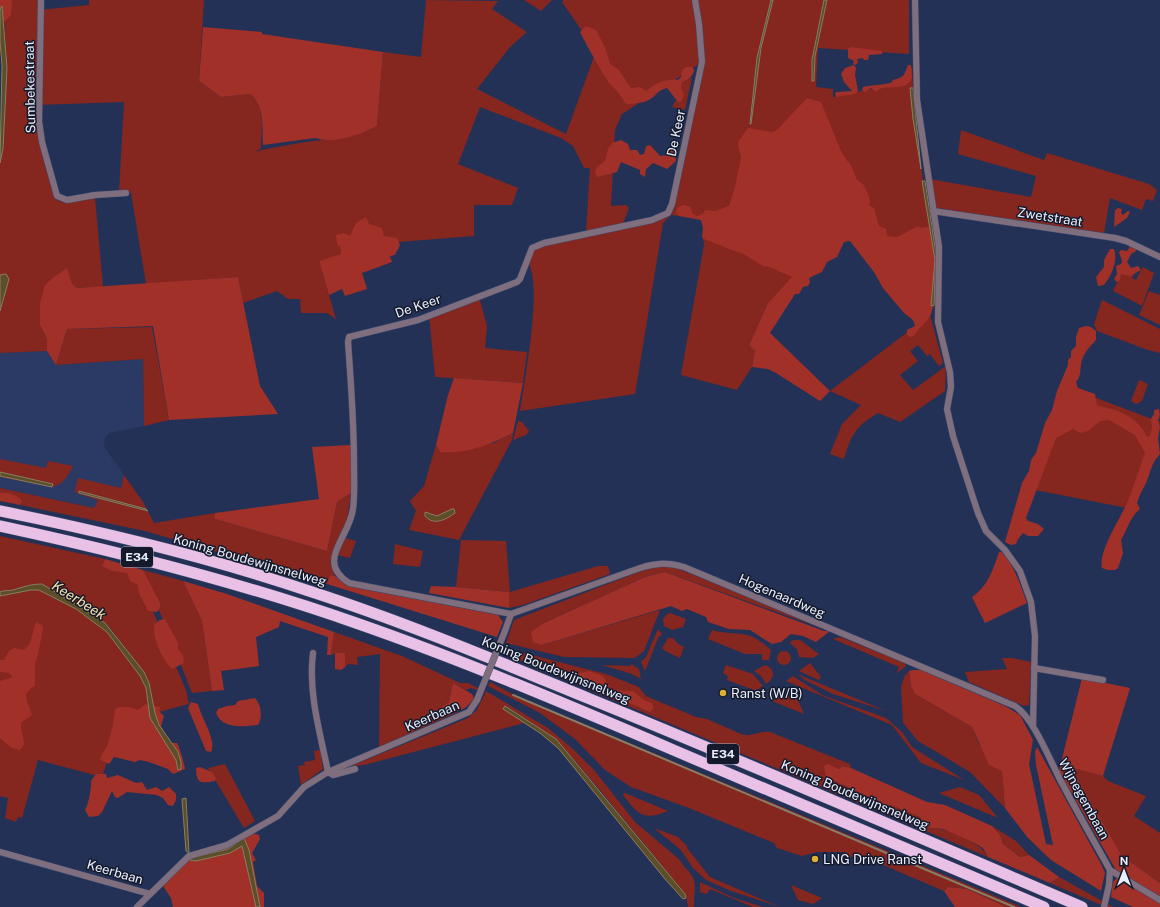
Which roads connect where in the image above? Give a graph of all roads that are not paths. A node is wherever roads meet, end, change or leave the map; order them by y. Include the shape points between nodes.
1 (41, 0) edge
2 (694, 0) edge
3 (915, 0) edge
4 (126, 193) dead end
5 (933, 211) junction
6 (1160, 257) edge
7 (0, 511) edge
8 (0, 526) edge
9 (511, 614) junction
10 (313, 653) dead end
11 (1034, 668) junction
12 (1103, 680) dead end
13 (1033, 726) junction
14 (355, 769) dead end
15 (328, 772) junction
16 (0, 852) edge
17 (1110, 870) junction
18 (150, 894) junction
19 (1160, 900) edge
20 (137, 907) edge
21 (1044, 907) edge
22 (1082, 907) edge
23 (1104, 907) edge

1 - 4 street, Sumbekestraat via 39,121 57,196 67,200
2 - 9 street, De Keer via 702,62 668,213 652,220 544,243 532,248 517,282 418,320 350,336 348,342 354,426 354,498 351,520 333,560 336,571 350,583
3 - 5 street via 917,100
5 - 6 street, Zwetstraat via 1115,238
5 - 11 street via 939,247 938,322 950,372 947,409 953,436 986,531 1020,570 1034,620
7 - 22 highway, Koning Boudewijnsnelweg / E34 via 226,566 305,590 434,635 677,734
8 - 21 highway, Koning Boudewijnsnelweg / E34 via 92,546 225,581 354,622 428,649 580,710
9 - 13 street, Hogenaardweg via 657,563 684,566 1015,706 1024,712
9 - 15 street, Keerbaan, bridge via 477,700 469,712
10 - 15 street via 313,698
11 - 12 street
11 - 13 street
13 - 17 street, Wijnegembaan
14 - 15 street via 333,775
15 - 18 street, Keerbaan via 304,787 278,816 227,845 188,856
16 - 18 street, Keerbaan
17 - 19 street
17 - 23 street
18 - 20 street

